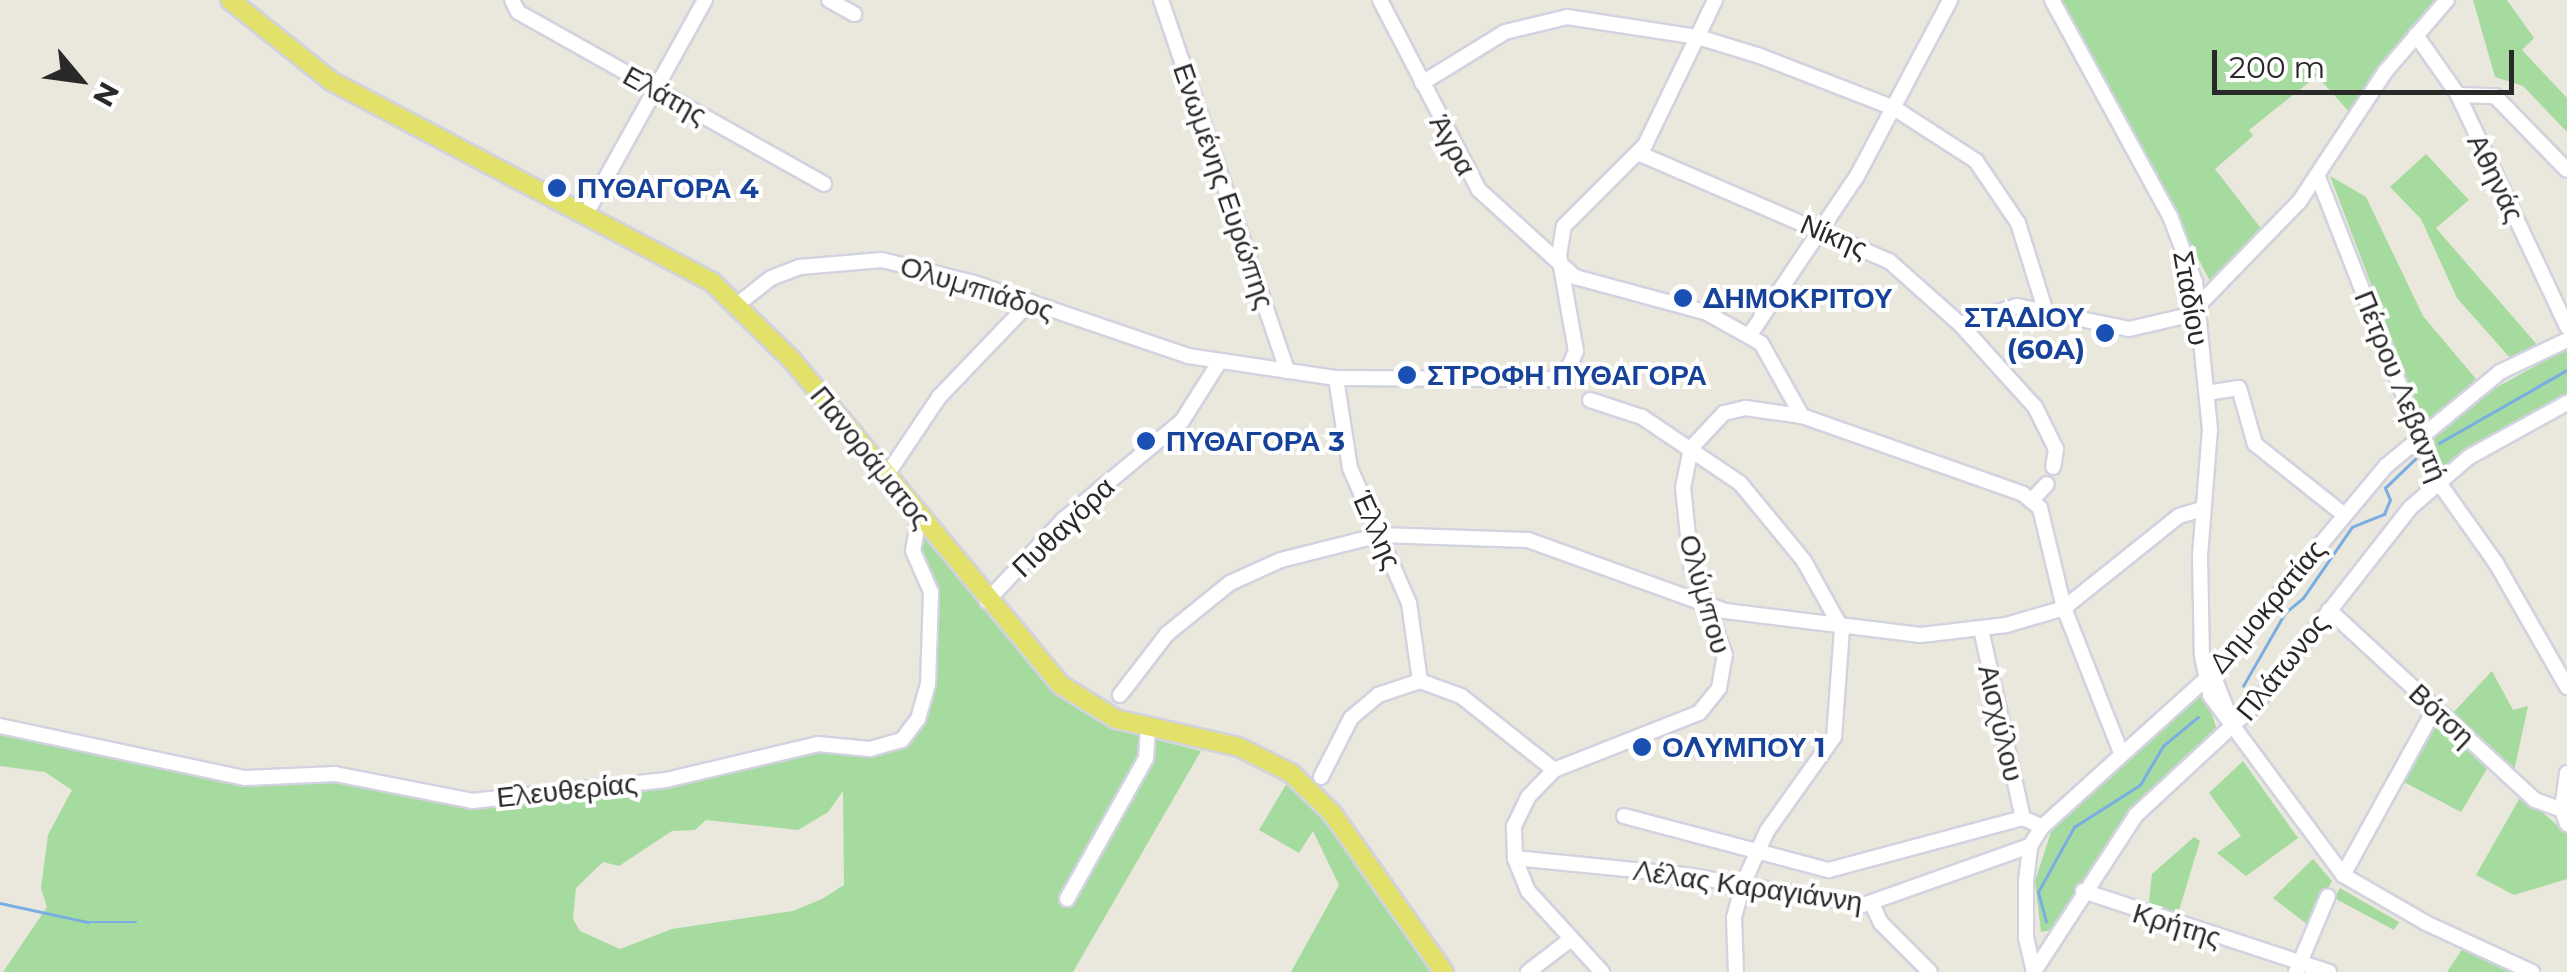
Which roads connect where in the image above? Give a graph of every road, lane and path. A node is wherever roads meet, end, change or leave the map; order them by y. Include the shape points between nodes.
1 (230, 0) edge
2 (512, 0) edge
3 (704, 0) edge
4 (828, 0) edge
5 (1160, 0) edge
6 (1380, 0) edge
7 (1714, 0) edge
8 (2052, 0) edge
9 (2447, 0) edge
10 (1944, 2) edge
11 (854, 14) dead end
12 (2416, 34) junction
13 (1698, 37) junction
14 (1422, 83) junction
15 (655, 89) junction
16 (2458, 96) junction
17 (1894, 108) junction
18 (1638, 153) junction
19 (2567, 170) edge
20 (2318, 177) junction
21 (824, 184) dead end
22 (586, 212) junction
23 (1821, 230) junction
24 (1560, 265) junction
25 (1030, 302) junction
26 (738, 304) junction
27 (2198, 307) junction
28 (2045, 309) junction
29 (1960, 324) junction
30 (2567, 327) edge
31 (1750, 336) junction
32 (2567, 340) edge
33 (1220, 362) junction
34 (1287, 371) junction
35 (1336, 378) junction
36 (2207, 394) junction
37 (1590, 400) dead end
38 (2567, 403) edge
39 (1802, 416) junction
40 (2419, 438) junction
41 (1691, 448) junction
42 (2054, 467) dead end
43 (886, 476) junction
44 (2437, 480) junction
45 (2047, 484) dead end
46 (2036, 504) junction
47 (2202, 510) junction
48 (2342, 514) junction
49 (919, 517) junction
50 (1380, 535) junction
51 (987, 601) junction
52 (1706, 604) junction
53 (2064, 608) junction
54 (2329, 610) junction
55 (2203, 628) junction
56 (1842, 629) junction
57 (1981, 629) junction
58 (2208, 650) junction
59 (2230, 655) junction
60 (2209, 677) junction
61 (1420, 682) junction
62 (2567, 687) edge
63 (1120, 695) dead end
64 (2435, 708) junction
65 (0, 726) edge
66 (2234, 726) junction
67 (1148, 728) junction
68 (2121, 754) junction
69 (1554, 770) junction
70 (2567, 773) edge
71 (1320, 777) dead end
72 (1624, 816) dead end
73 (2564, 817) edge
74 (2022, 818) junction
75 (2042, 827) junction
76 (2030, 846) junction
77 (1758, 848) junction
78 (1516, 858) junction
79 (2343, 875) junction
80 (1743, 884) junction
81 (2083, 891) junction
82 (2328, 896) dead end
83 (1067, 900) dead end
84 (1872, 904) junction
85 (1571, 938) junction
86 (2297, 967) edge
87 (2034, 971) edge
88 (1444, 972) edge
89 (1528, 972) edge
90 (1602, 972) edge
91 (1736, 972) edge
92 (1930, 972) edge
93 (2329, 972) edge
94 (2532, 972) edge

1 - 22 main road, Πανοράματος via 332,81
2 - 15 street, Ελάτης via 518,12
3 - 15 street
4 - 11 street
5 - 34 street, Ενωμένης Ευρώπης
6 - 14 street, Άγρα
7 - 13 street
8 - 27 street, Σταδίου via 2178,231
9 - 12 street
10 - 17 street
12 - 16 street, Αθηνάς
12 - 20 street
13 - 14 street via 1567,17 1536,20 1473,47
13 - 17 street
13 - 18 street
14 - 24 street, Άγρα via 1479,190
15 - 21 street, Ελάτης
15 - 22 street
16 - 19 street via 2495,96
16 - 30 street, Αθηνάς
17 - 23 street
17 - 28 street via 1976,161 2004,194
18 - 23 street, Νίκης
18 - 24 street via 1571,214 1560,240
20 - 27 street
20 - 40 street, Πέτρου Λεβαντή
22 - 26 main road, Πανοράματος via 686,264
23 - 29 street, Νίκης via 1889,261
23 - 31 street
24 - 31 street, Άγρα via 1582,280 1705,312
24 - 35 street via 1576,351 1559,376 1528,384
25 - 26 street, Ολυμπιάδος via 910,265 850,259 778,275
25 - 33 street, Ολυμπιάδος via 1161,351
25 - 43 street via 939,397
26 - 43 main road, Πανοράματος
27 - 28 street via 2177,320 2135,329
27 - 36 street, Σταδίου
28 - 29 street via 2010,307
29 - 42 street, Νίκης via 2036,407 2056,449
31 - 39 street via 1761,343
32 - 40 street, Δημοκρατίας via 2500,372
33 - 34 street
33 - 51 street, Πυθαγόρα via 1182,421 1063,520
34 - 35 street
35 - 50 street, Έλλης via 1350,468
36 - 47 street, Σταδίου
36 - 48 street via 2239,388 2255,444
37 - 41 street via 1642,417
38 - 44 street, Πλάτωνος
39 - 41 street via 1745,408 1724,413
39 - 46 street via 2001,483
40 - 44 street, Πέτρου Λεβαντή
40 - 48 street, Δημοκρατίας
41 - 52 street, Ολύμπου via 1683,488 1685,531
41 - 56 street via 1749,492 1804,561
43 - 49 main road, Πανοράματος
44 - 54 street, Πλάτωνος
44 - 62 street, Πέτρου Λεβαντή via 2496,563
45 - 46 street
46 - 53 street
47 - 53 street via 2179,516
47 - 55 street, Σταδίου
48 - 59 street, Δημοκρατίας
49 - 51 main road, Πανοράματος
49 - 65 street, Ελευθερίας via 914,551 931,592 928,684 918,719 902,740 882,746 818,744 666,780 472,800 335,774 245,778
50 - 52 street via 1528,540
50 - 61 street, Έλλης via 1409,603
50 - 63 street via 1292,556 1230,584 1167,634
51 - 67 main road, Πανοράματος via 1072,693 1106,715
52 - 56 street
52 - 69 street, Ολύμπου via 1726,660 1709,705
53 - 57 street
53 - 68 street
54 - 64 street, Βότση
54 - 66 street, Πλάτωνος
55 - 58 street, Σταδίου
55 - 60 street, Σταδίου
56 - 57 street via 1922,635
56 - 77 street via 1834,737
57 - 74 street, Αισχύλου
58 - 59 street
58 - 60 street, Σταδίου
59 - 60 street, Δημοκρατίας
60 - 66 street, Σταδίου
60 - 68 street, Δημοκρατίας
61 - 69 street via 1460,696
61 - 71 street via 1378,695 1351,718
64 - 73 street, Βότση via 2535,800
64 - 79 street
66 - 79 street, Σταδίου
66 - 81 street, Πλάτωνος via 2136,815
67 - 83 street via 1146,758
67 - 88 main road, Πανοράματος via 1239,747 1300,780 1332,813
68 - 75 street, Δημοκρατίας
69 - 78 street, Ολύμπου via 1518,813
70 - 73 street
72 - 77 street, Λέλας Καραγιάννη
74 - 75 street
74 - 77 street, Λέλας Καραγιάννη via 1841,869 1808,867
75 - 76 street, Δημοκρατίας
76 - 84 street, Λέλας Καραγιάννη
76 - 87 street, Δημοκρατίας via 2026,938
77 - 80 street
78 - 80 street, Λέλας Καραγιάννη
78 - 85 street via 1533,898
79 - 94 street, Σταδίου via 2426,924
80 - 84 street, Λέλας Καραγιάννη
80 - 91 street via 1734,918
81 - 86 street, Κρήτης
81 - 87 street, Πλάτωνος
82 - 86 street
84 - 92 street via 1880,924
85 - 89 street
85 - 90 street
86 - 93 street, Κρήτης

